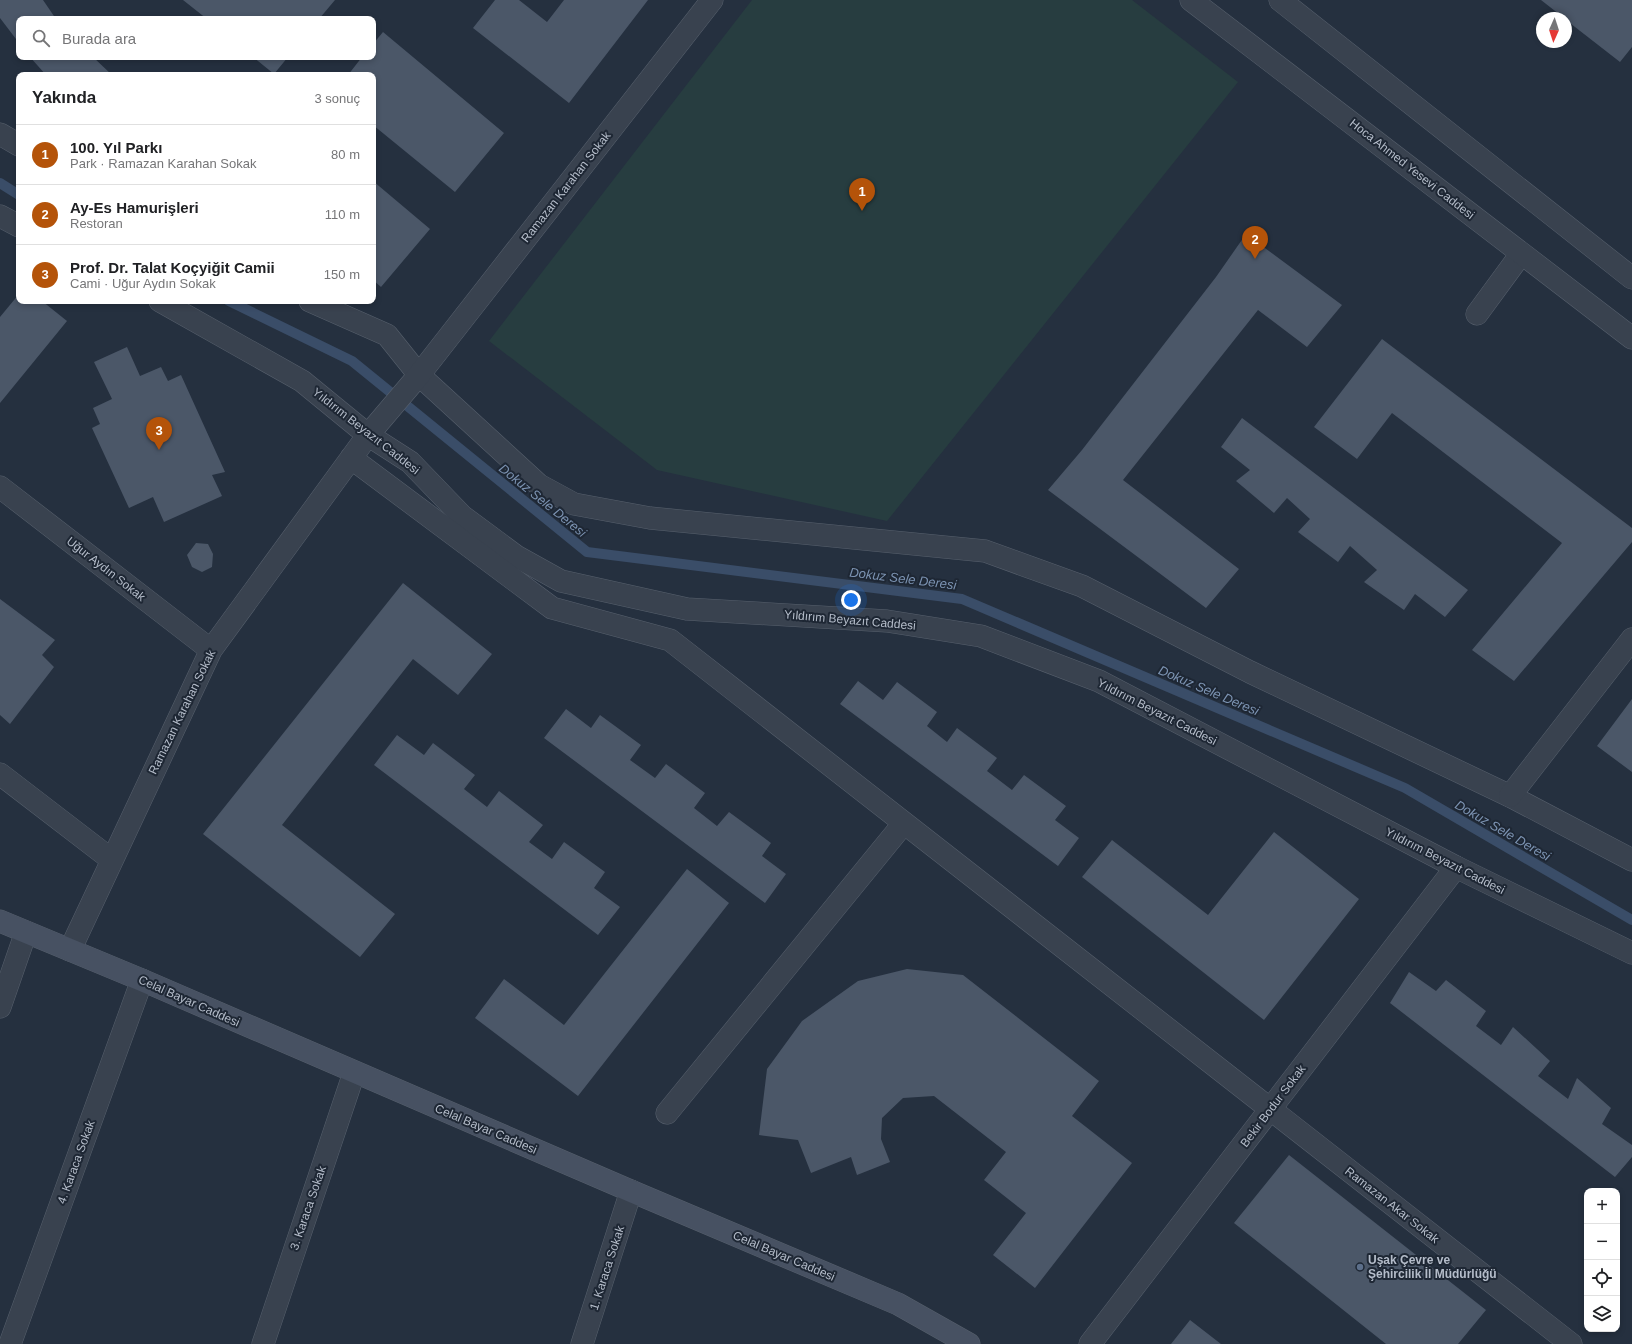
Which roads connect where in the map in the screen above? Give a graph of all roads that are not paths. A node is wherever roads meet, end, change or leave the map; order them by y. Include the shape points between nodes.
1 (712, 0) edge
2 (1191, 0) edge
3 (1280, 0) edge
4 (0, 134) edge
5 (16, 142) edge
6 (0, 216) edge
7 (16, 224) edge
8 (1522, 254) junction
9 (1632, 278) edge
10 (165, 304) edge
11 (317, 304) edge
12 (1476, 314) dead end
13 (1632, 338) edge
14 (419, 375) junction
15 (368, 435) junction
16 (350, 458) junction
17 (0, 487) edge
18 (1632, 639) edge
19 (211, 650) junction
20 (0, 774) edge
21 (1510, 796) junction
22 (904, 823) junction
23 (112, 860) junction
24 (1632, 860) edge
25 (1456, 867) junction
26 (0, 921) edge
27 (26, 932) junction
28 (70, 950) junction
29 (1632, 953) edge
30 (142, 980) junction
31 (0, 1007) edge
32 (354, 1073) junction
33 (1270, 1110) junction
34 (666, 1113) dead end
35 (631, 1191) junction
36 (10, 1344) edge
37 (263, 1344) edge
38 (582, 1344) edge
39 (969, 1344) edge
40 (1090, 1344) edge
41 (1571, 1344) edge

1 - 14 street, Ramazan Karahan Sokak
2 - 8 street, Hoca Ahmed Yesevi Caddesi
3 - 9 street
4 - 5 street
6 - 7 street
8 - 12 street
8 - 13 street, Hoca Ahmed Yesevi Caddesi
10 - 15 street, Yıldırım Beyazıt Caddesi via 302,381
11 - 14 street via 387,335
14 - 15 street, Ramazan Karahan Sokak
14 - 21 street via 539,485 574,504 650,518 986,551 1082,586 1250,672
15 - 16 street, Ramazan Karahan Sokak
15 - 25 street, Yıldırım Beyazıt Caddesi via 410,462 468,520 516,556 562,581 687,609 887,621 981,636 1099,680
16 - 19 street, Ramazan Karahan Sokak
16 - 22 street, Ramazan Akar Sokak via 552,608 670,640
17 - 19 street, Uğur Aydın Sokak
18 - 21 street
19 - 23 street, Ramazan Karahan Sokak
20 - 23 street
21 - 24 street
22 - 33 street, Ramazan Akar Sokak
22 - 34 street
23 - 28 street, Ramazan Karahan Sokak
25 - 29 street, Yıldırım Beyazıt Caddesi
25 - 33 street, Bekir Bodur Sokak
26 - 27 main road, Celal Bayar Caddesi
27 - 28 main road, Celal Bayar Caddesi
27 - 31 street
28 - 30 main road, Celal Bayar Caddesi
30 - 32 main road, Celal Bayar Caddesi
30 - 36 street, 4. Karaca Sokak
32 - 35 main road, Celal Bayar Caddesi
32 - 37 street, 3. Karaca Sokak
33 - 40 street, Bekir Bodur Sokak
33 - 41 street, Ramazan Akar Sokak
35 - 38 street, 1. Karaca Sokak
35 - 39 main road, Celal Bayar Caddesi via 898,1304

